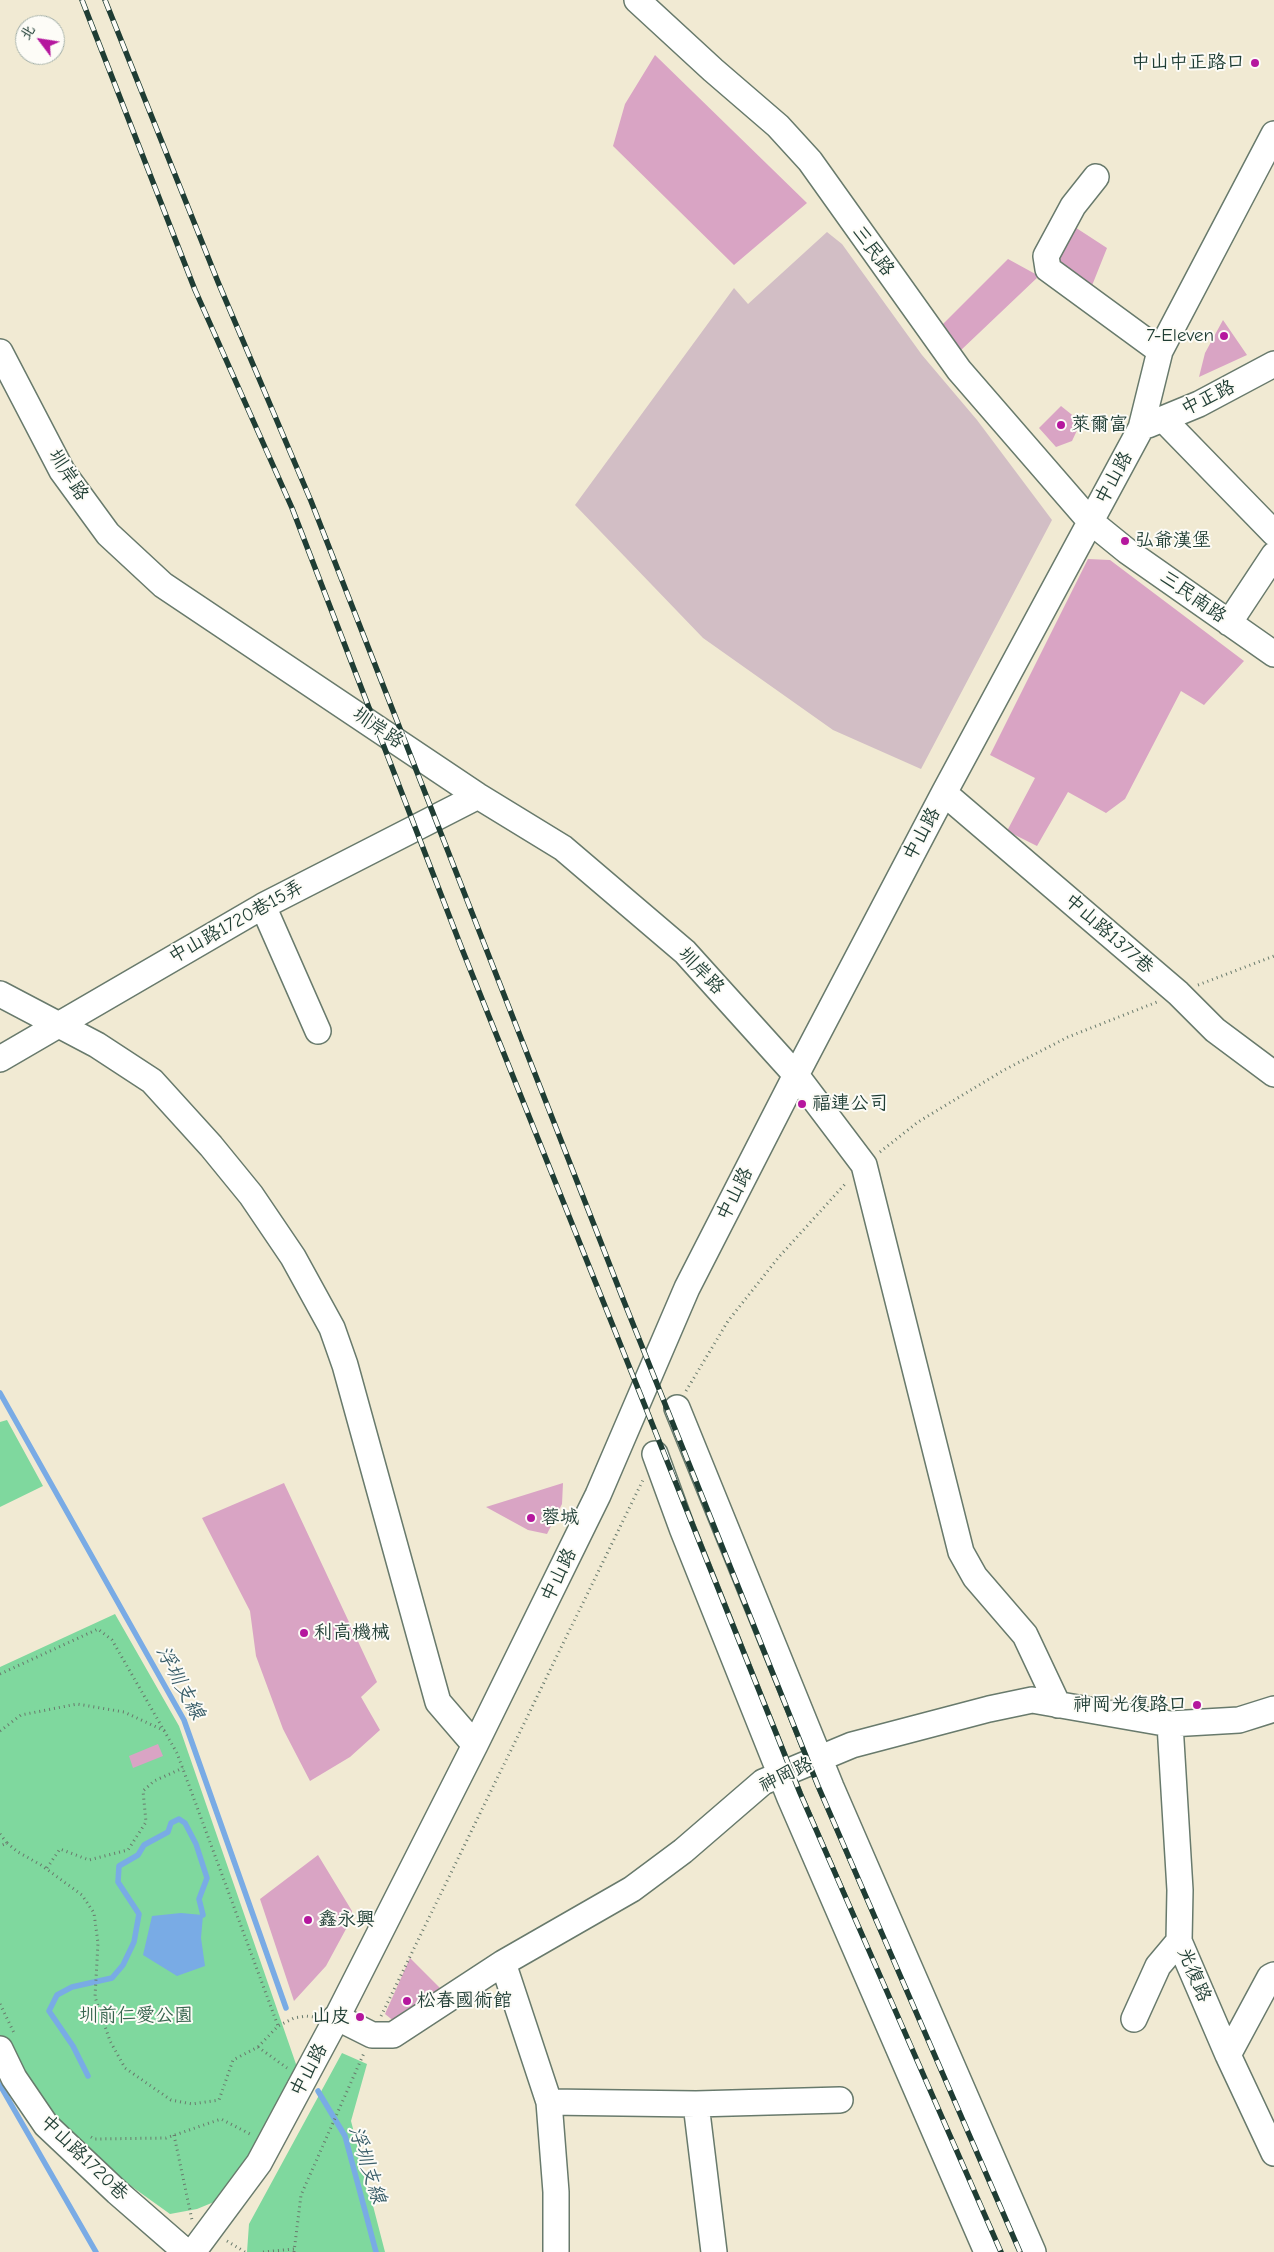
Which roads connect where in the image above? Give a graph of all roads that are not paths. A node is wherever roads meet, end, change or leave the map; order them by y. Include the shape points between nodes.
1 (637, 0) edge
2 (1274, 134) edge
3 (1096, 177) dead end
4 (1160, 351) junction
5 (0, 352) edge
6 (1274, 364) edge
7 (1152, 424) junction
8 (1090, 520) junction
9 (1274, 534) edge
10 (1274, 555) edge
11 (1229, 623) junction
12 (1274, 654) edge
13 (944, 792) junction
14 (478, 796) junction
15 (263, 906) junction
16 (0, 994) edge
17 (58, 1023) junction
18 (318, 1030) dead end
19 (0, 1059) edge
20 (796, 1074) junction
21 (1274, 1074) edge
22 (677, 1408) dead end
23 (655, 1454) dead end
24 (1058, 1705) junction
25 (1274, 1709) edge
26 (1170, 1724) junction
27 (475, 1745) junction
28 (819, 1758) junction
29 (780, 1774) junction
30 (1179, 1941) junction
31 (503, 1962) junction
32 (1274, 1975) edge
33 (1134, 2019) dead end
34 (335, 2021) junction
35 (0, 2048) edge
36 (1228, 2055) junction
37 (840, 2100) dead end
38 (549, 2102) junction
39 (696, 2104) junction
40 (1274, 2153) edge
41 (186, 2252) edge
42 (193, 2252) edge
43 (556, 2252) edge
44 (714, 2252) edge
45 (987, 2252) edge
46 (1033, 2252) edge

1 - 8 street, 三民路 via 778,126 810,161 959,370
2 - 4 street, 中山路
3 - 4 street via 1072,206 1046,256 1048,269
4 - 7 street, 中山路
5 - 14 street, 圳岸路 via 62,471 108,534 163,585
6 - 7 street, 中正路 via 1199,404
7 - 8 street, 中山路
7 - 9 street
8 - 11 street, 三民南路 via 1127,551
8 - 13 street, 中山路
10 - 11 street
11 - 12 street, 三民南路
13 - 20 street, 中山路
13 - 21 street, 中山路1377巷 via 1178,993 1215,1030
14 - 15 street, 中山路1720巷15弄
14 - 20 street, 圳岸路 via 563,848 685,952
15 - 17 street, 中山路1720巷15弄
15 - 18 street
16 - 17 street
17 - 19 street, 中山路1720巷15弄
17 - 27 street via 152,1081 251,1195 293,1257 332,1328 345,1365 438,1702
20 - 24 street, 圳岸路 via 864,1165 961,1552 975,1577 1025,1635
20 - 27 street, 中山路 via 687,1288 598,1495
22 - 28 street
23 - 29 street
24 - 26 street, 神岡路
24 - 28 street, 神岡路 via 1032,1700 989,1709 852,1745
25 - 26 street, 神岡路 via 1239,1720
26 - 30 street, 光復路 via 1180,1890
27 - 34 street, 中山路
28 - 29 street, 神岡路
28 - 46 street
29 - 31 street, 神岡路 via 762,1782 683,1851 632,1889
29 - 45 street
30 - 33 street via 1158,1966
30 - 36 street, 光復路
31 - 34 street, 神岡路 via 393,2036 372,2035
31 - 38 street
32 - 36 street
34 - 42 street, 中山路 via 259,2163
35 - 41 street, 中山路1720巷 via 14,2078 46,2125
36 - 40 street, 光復路
37 - 39 street
38 - 39 street
38 - 43 street via 556,2192
39 - 44 street

